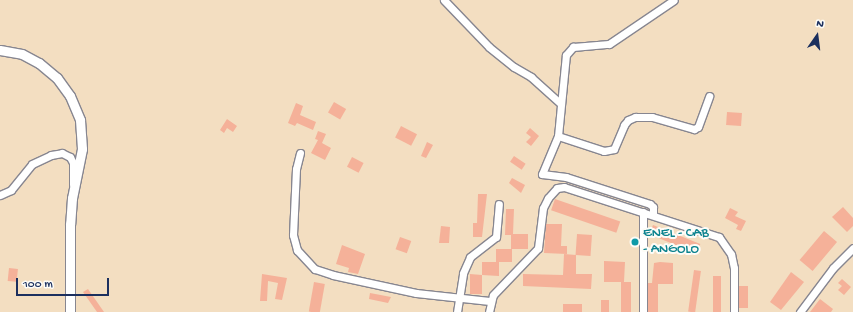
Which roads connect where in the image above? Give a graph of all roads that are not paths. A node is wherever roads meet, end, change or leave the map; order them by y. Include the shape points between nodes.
1 (444, 0) edge
2 (674, 0) edge
3 (0, 50) edge
4 (709, 96) dead end
5 (561, 104) junction
6 (558, 136) junction
7 (300, 153) dead end
8 (75, 188) junction
9 (0, 196) edge
10 (499, 204) dead end
11 (643, 212) junction
12 (653, 215) junction
13 (853, 248) edge
14 (460, 298) junction
15 (490, 301) junction
16 (70, 312) edge
17 (457, 312) edge
18 (489, 312) edge
19 (643, 312) edge
20 (734, 312) edge
21 (800, 312) edge

1 - 5 street via 489,47 531,77
2 - 5 street via 609,44 573,47 566,55
3 - 8 main road via 22,54 39,63 57,78 70,96 80,120 82,149
4 - 6 street via 698,127 694,129 652,117 635,117 628,120 614,148 609,151
5 - 6 street
6 - 12 street via 542,174 566,176 650,204 653,207
7 - 14 street via 296,169 293,235 297,250 315,269 416,293
8 - 9 street via 72,182 73,163 70,157 62,153 32,164 11,190
8 - 16 main road via 70,224
10 - 14 street via 496,237 470,257 463,273
11 - 12 street
11 - 15 street via 571,188 557,188 551,192 544,208 538,248
11 - 19 street
12 - 20 street via 713,233 726,246 734,268
13 - 21 street via 833,268
14 - 15 street
14 - 17 street
15 - 18 street

